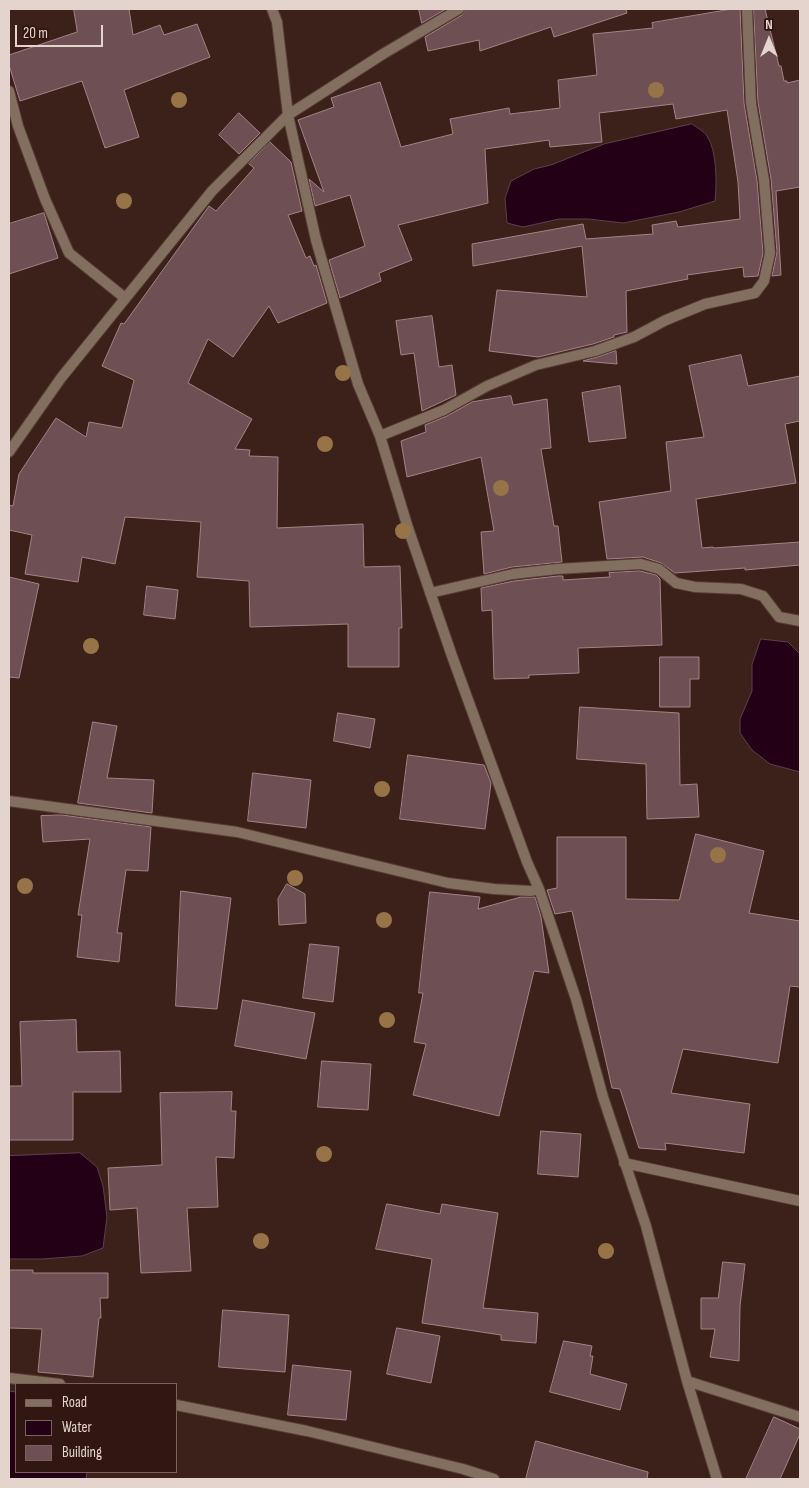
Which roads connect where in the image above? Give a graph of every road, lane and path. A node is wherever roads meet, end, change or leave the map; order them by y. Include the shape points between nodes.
1 (272, 9) edge
2 (459, 9) edge
3 (746, 9) edge
4 (9, 91) edge
5 (288, 115) junction
6 (125, 298) junction
7 (380, 436) junction
8 (9, 452) edge
9 (430, 594) junction
10 (800, 621) edge
11 (9, 801) edge
12 (539, 889) junction
13 (624, 1163) junction
14 (800, 1201) edge
15 (9, 1378) edge
16 (687, 1381) junction
17 (52, 1383) edge
18 (178, 1405) edge
19 (800, 1417) edge
20 (494, 1479) edge
21 (718, 1479) edge

1 - 5 street
2 - 5 street
3 - 7 street via 751,103 764,180 770,253 764,281 755,293 704,304 634,337 595,351 536,365 487,386 444,410
4 - 6 street via 18,126 45,199 69,253
5 - 6 street via 212,191
5 - 7 street via 316,240 358,384
6 - 8 street via 61,378
7 - 9 street
9 - 10 street via 512,574 641,564 659,569 676,583 741,589 763,596 779,617
9 - 12 street
11 - 12 street via 237,832 448,883 494,890
12 - 13 street via 576,999 602,1097
13 - 14 street
13 - 16 street via 646,1226
15 - 17 street
16 - 19 street
16 - 21 street
18 - 20 street via 307,1431

